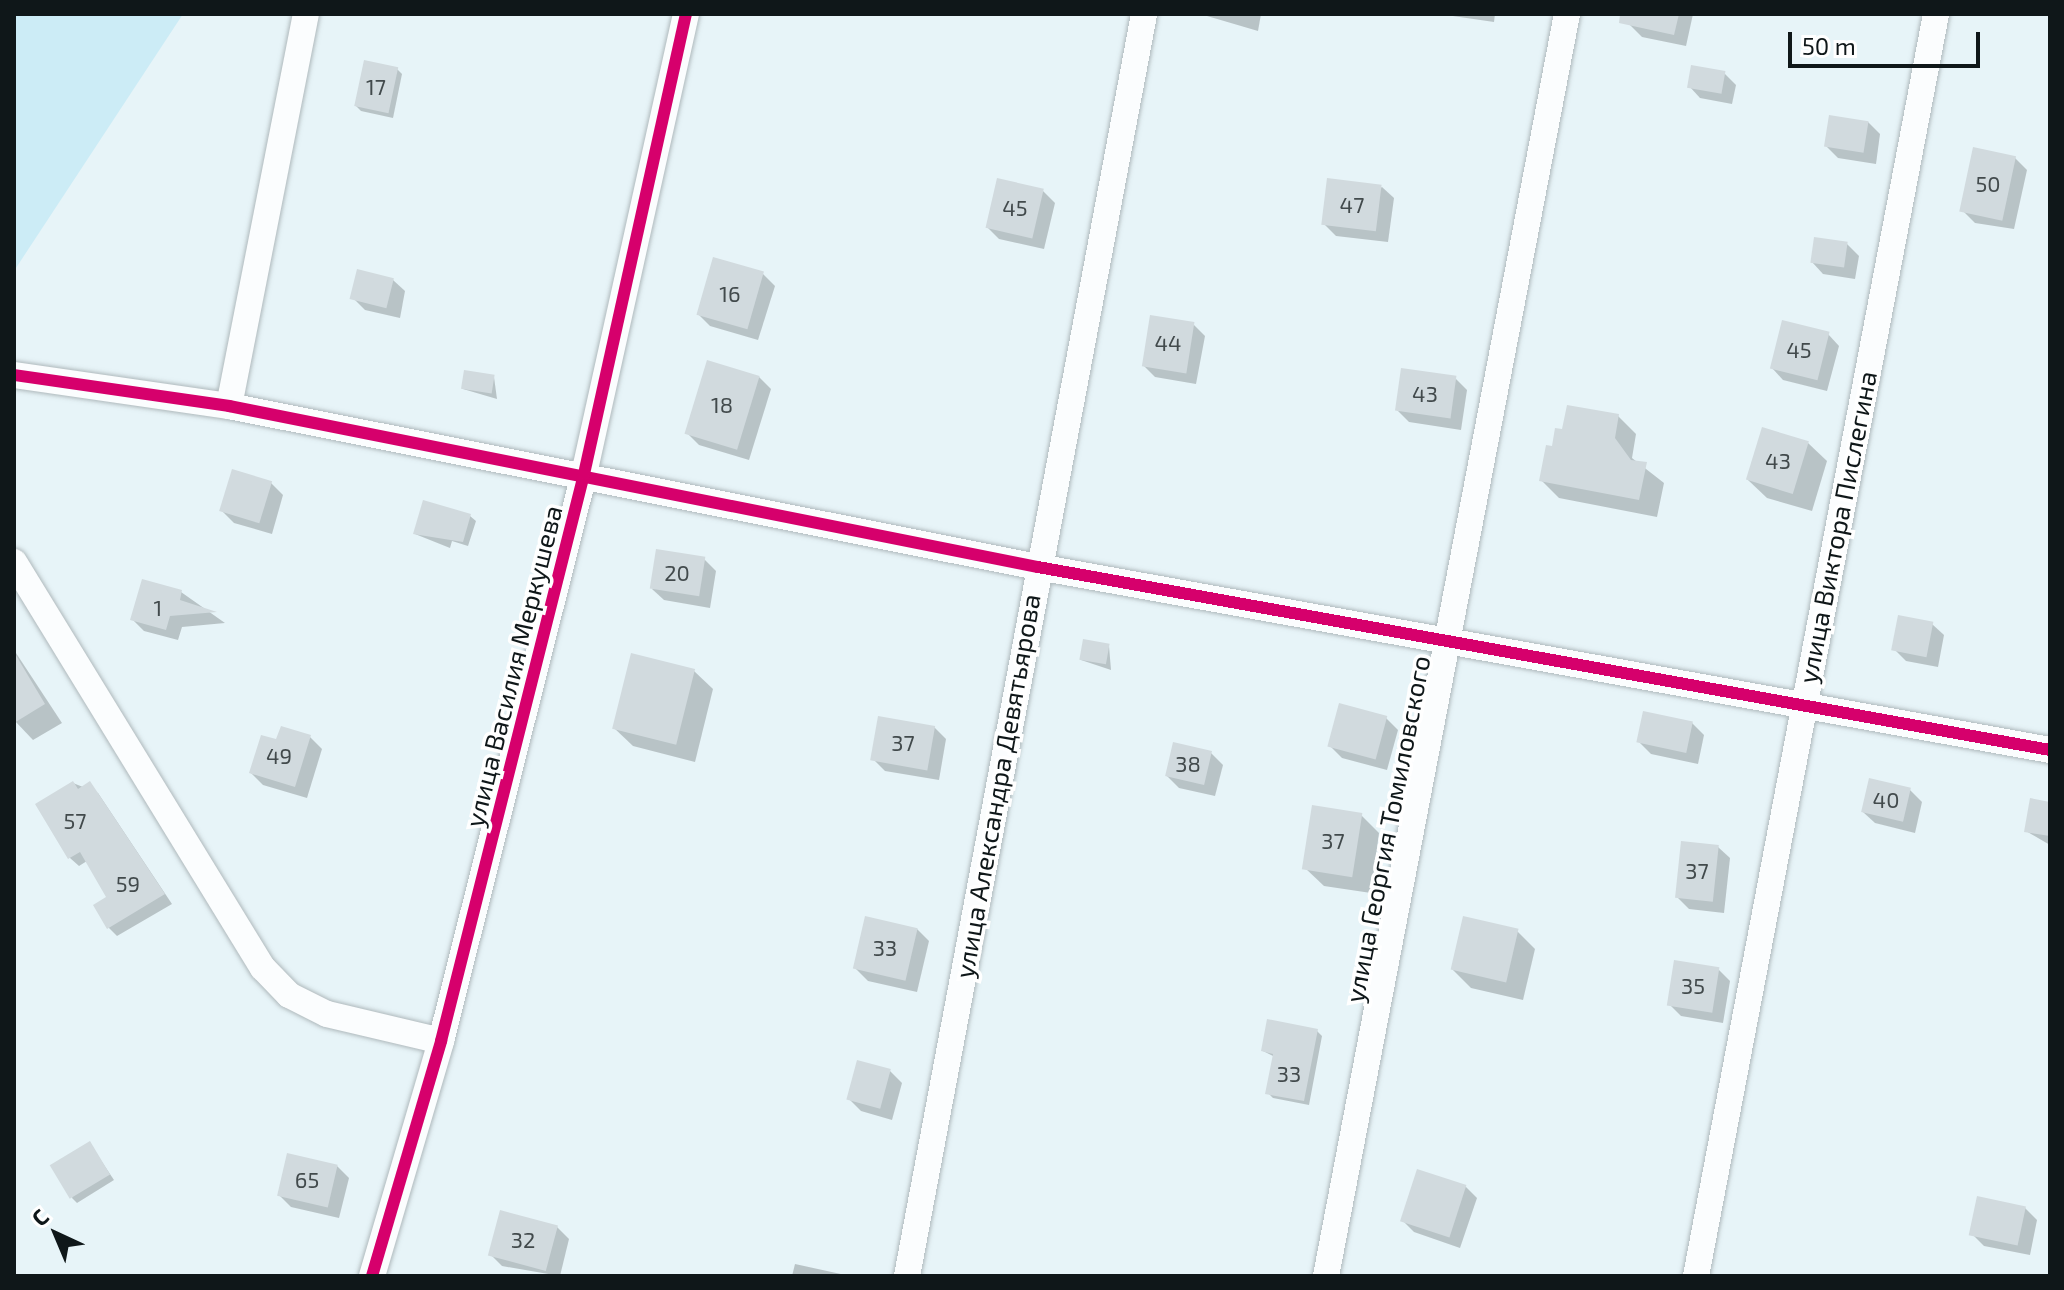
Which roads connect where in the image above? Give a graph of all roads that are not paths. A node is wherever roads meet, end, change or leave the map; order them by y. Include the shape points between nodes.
1 (306, 14) edge
2 (686, 14) edge
3 (1144, 14) edge
4 (1567, 14) edge
5 (1936, 14) edge
6 (14, 375) edge
7 (229, 406) junction
8 (584, 474) junction
9 (14, 562) edge
10 (1038, 567) junction
11 (1444, 643) junction
12 (1802, 710) junction
13 (2050, 750) edge
14 (441, 1041) junction
15 (372, 1276) edge
16 (907, 1276) edge
17 (1326, 1276) edge
18 (1696, 1276) edge

1 - 7 street
2 - 8 street, улица Василия Меркушева
3 - 10 street, улица Александра Девятьярова
4 - 11 street, улица Георгия Томиловского
5 - 12 street, улица Виктора Пислегина
6 - 7 street
7 - 8 street
8 - 10 street
8 - 14 street, улица Василия Меркушева
9 - 14 street via 263,968 289,995 327,1014
10 - 11 street
10 - 16 street, улица Александра Девятьярова
11 - 12 street
11 - 17 street, улица Георгия Томиловского
12 - 13 street
12 - 18 street, улица Виктора Пислегина
14 - 15 street, улица Василия Меркушева

